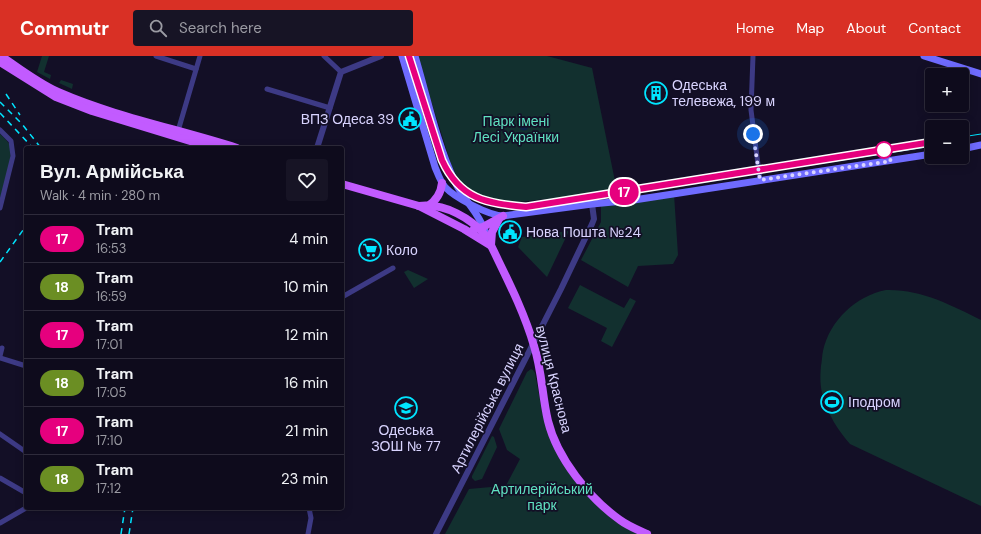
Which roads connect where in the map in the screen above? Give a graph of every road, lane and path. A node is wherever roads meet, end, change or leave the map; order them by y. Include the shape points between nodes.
1 (1, 56) edge
2 (156, 56) edge
3 (200, 56) edge
4 (324, 56) edge
5 (381, 56) edge
6 (402, 56) edge
7 (415, 56) edge
8 (753, 56) edge
9 (924, 56) edge
10 (0, 62) edge
11 (196, 68) junction
12 (340, 72) junction
13 (981, 74) edge
14 (267, 89) dead end
15 (330, 108) junction
16 (0, 130) edge
17 (178, 131) junction
18 (981, 145) edge
19 (206, 146) edge
20 (229, 146) edge
21 (318, 146) edge
22 (969, 148) edge
23 (925, 155) edge
24 (452, 175) junction
25 (760, 180) junction
26 (442, 183) junction
27 (344, 185) edge
28 (468, 202) junction
29 (592, 204) junction
30 (419, 206) junction
31 (428, 206) junction
32 (0, 208) edge
33 (502, 217) junction
34 (481, 228) junction
35 (464, 229) junction
36 (491, 246) junction
37 (393, 268) dead end
38 (344, 296) edge
39 (533, 342) junction
40 (2, 348) dead end
41 (0, 357) edge
42 (24, 365) edge
43 (0, 434) edge
44 (24, 451) edge
45 (0, 478) edge
46 (24, 492) edge
47 (24, 509) edge
48 (310, 510) edge
49 (0, 523) edge
50 (308, 534) edge
51 (436, 534) edge
52 (647, 534) edge

1 - 17 main road via 58,91
2 - 11 street
3 - 11 street
4 - 12 street
5 - 12 street
6 - 26 main road
7 - 24 main road
8 - 25 street via 750,110
9 - 13 main road
10 - 19 main road via 56,97 92,111
11 - 17 street
12 - 15 street
14 - 15 street
15 - 21 street
16 - 32 street via 11,141 13,156
17 - 20 main road
18 - 22 main road
23 - 25 main road
24 - 26 main road via 448,182
24 - 28 main road
25 - 29 main road
26 - 28 main road via 448,190
26 - 31 main road via 441,192
27 - 30 main road
28 - 33 main road
28 - 34 main road
29 - 33 main road
29 - 39 street, Артилерійська вулиця via 592,224
30 - 31 main road, вулиця Краснова
30 - 35 main road
31 - 34 main road, вулиця Краснова via 463,217
33 - 34 main road
33 - 36 main road via 492,232
34 - 35 main road
34 - 36 main road, вулиця Краснова
35 - 36 main road
36 - 39 main road, вулиця Краснова via 528,325
37 - 38 street
39 - 51 street, Артилерійська вулиця
39 - 52 main road, вулиця Краснова via 548,420 554,439 569,466 589,493 604,507 620,520
40 - 41 street
41 - 42 street
43 - 44 street
45 - 46 street
47 - 49 street
48 - 50 street

